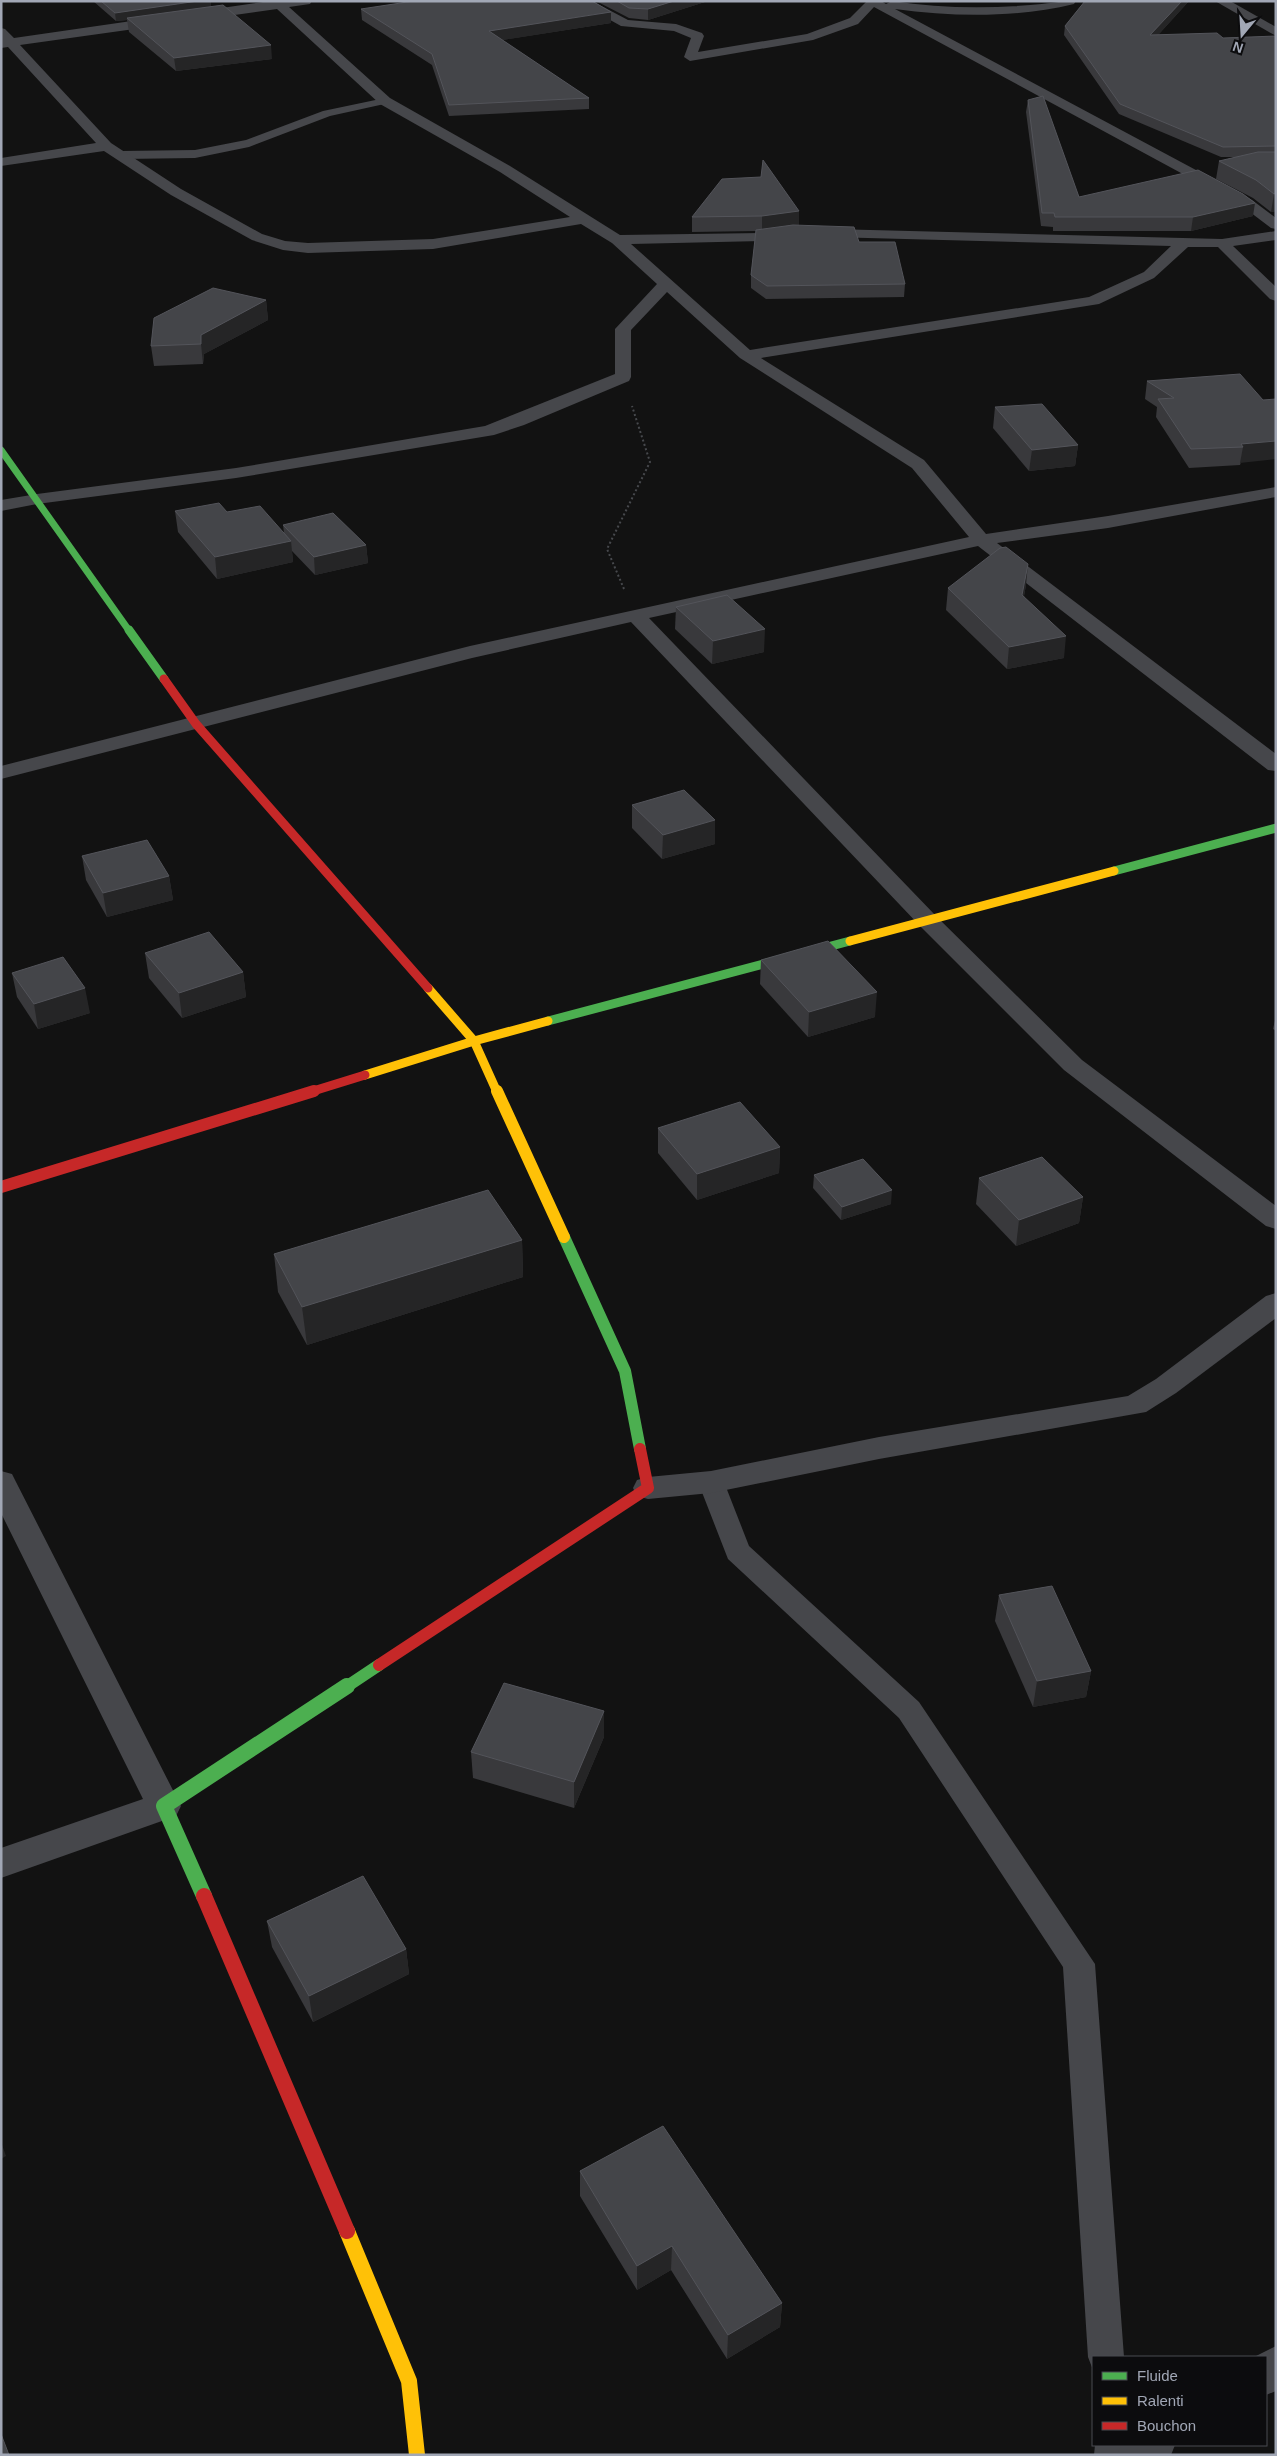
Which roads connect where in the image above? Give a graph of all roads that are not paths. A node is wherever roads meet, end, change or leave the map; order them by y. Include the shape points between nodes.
1 (306, 1) edge
2 (582, 1) edge
3 (1070, 1) edge
4 (1222, 1) edge
5 (872, 2) edge
6 (279, 3) edge
7 (1, 32) edge
8 (1276, 32) edge
9 (7, 43) edge
10 (385, 101) junction
11 (106, 146) junction
12 (122, 155) junction
13 (1, 162) edge
14 (582, 219) junction
15 (1276, 226) edge
16 (1276, 235) edge
17 (617, 240) junction
18 (1184, 242) junction
19 (1222, 243) junction
20 (666, 284) junction
21 (1276, 296) edge
22 (746, 355) junction
23 (1, 450) edge
24 (1276, 492) edge
25 (37, 500) junction
26 (1, 506) edge
27 (981, 540) junction
28 (636, 615) junction
29 (196, 724) junction
30 (1276, 765) edge
31 (1, 772) edge
32 (1276, 828) edge
33 (928, 921) junction
34 (474, 1041) junction
35 (1, 1187) edge
36 (1276, 1220) edge
37 (1276, 1303) edge
38 (1, 1482) edge
39 (711, 1482) junction
40 (648, 1488) junction
41 (164, 1806) junction
42 (1, 1863) edge
43 (1106, 2356) edge
44 (1152, 2446) edge
45 (417, 2455) edge
46 (1138, 2455) edge

1 - 6 street
2 - 5 street via 625,23 676,28 698,36 690,57 809,36 854,21
3 - 5 street via 1031,9 935,11
4 - 8 street
5 - 15 street via 1247,203
6 - 9 street
6 - 10 street
7 - 9 street
9 - 11 street
10 - 12 lane via 328,113 240,145 195,154
10 - 14 street via 505,169
11 - 12 street
11 - 13 street
12 - 14 street via 176,192 257,237 284,245 308,248 433,244
14 - 17 street
16 - 19 street
17 - 18 street via 762,236 792,232
17 - 20 street
18 - 19 street
18 - 22 street via 1149,275 1093,301
19 - 21 street
20 - 22 street
20 - 25 street via 622,329 623,377 518,421 488,431 236,473
22 - 27 street via 918,464
23 - 25 street
24 - 27 street via 1108,522
25 - 26 street
25 - 29 street
27 - 28 street
27 - 30 street
28 - 29 street via 470,652
28 - 33 street
29 - 31 street
29 - 34 street
32 - 33 street
33 - 34 street
33 - 36 street via 1073,1065
34 - 35 street
34 - 40 street via 625,1370
37 - 39 street via 1166,1386 1135,1405 879,1448
38 - 41 street
39 - 40 street
39 - 43 lane via 738,1552 909,1710 1079,1964
40 - 41 street
41 - 42 street
41 - 45 street via 409,2381
44 - 46 street

